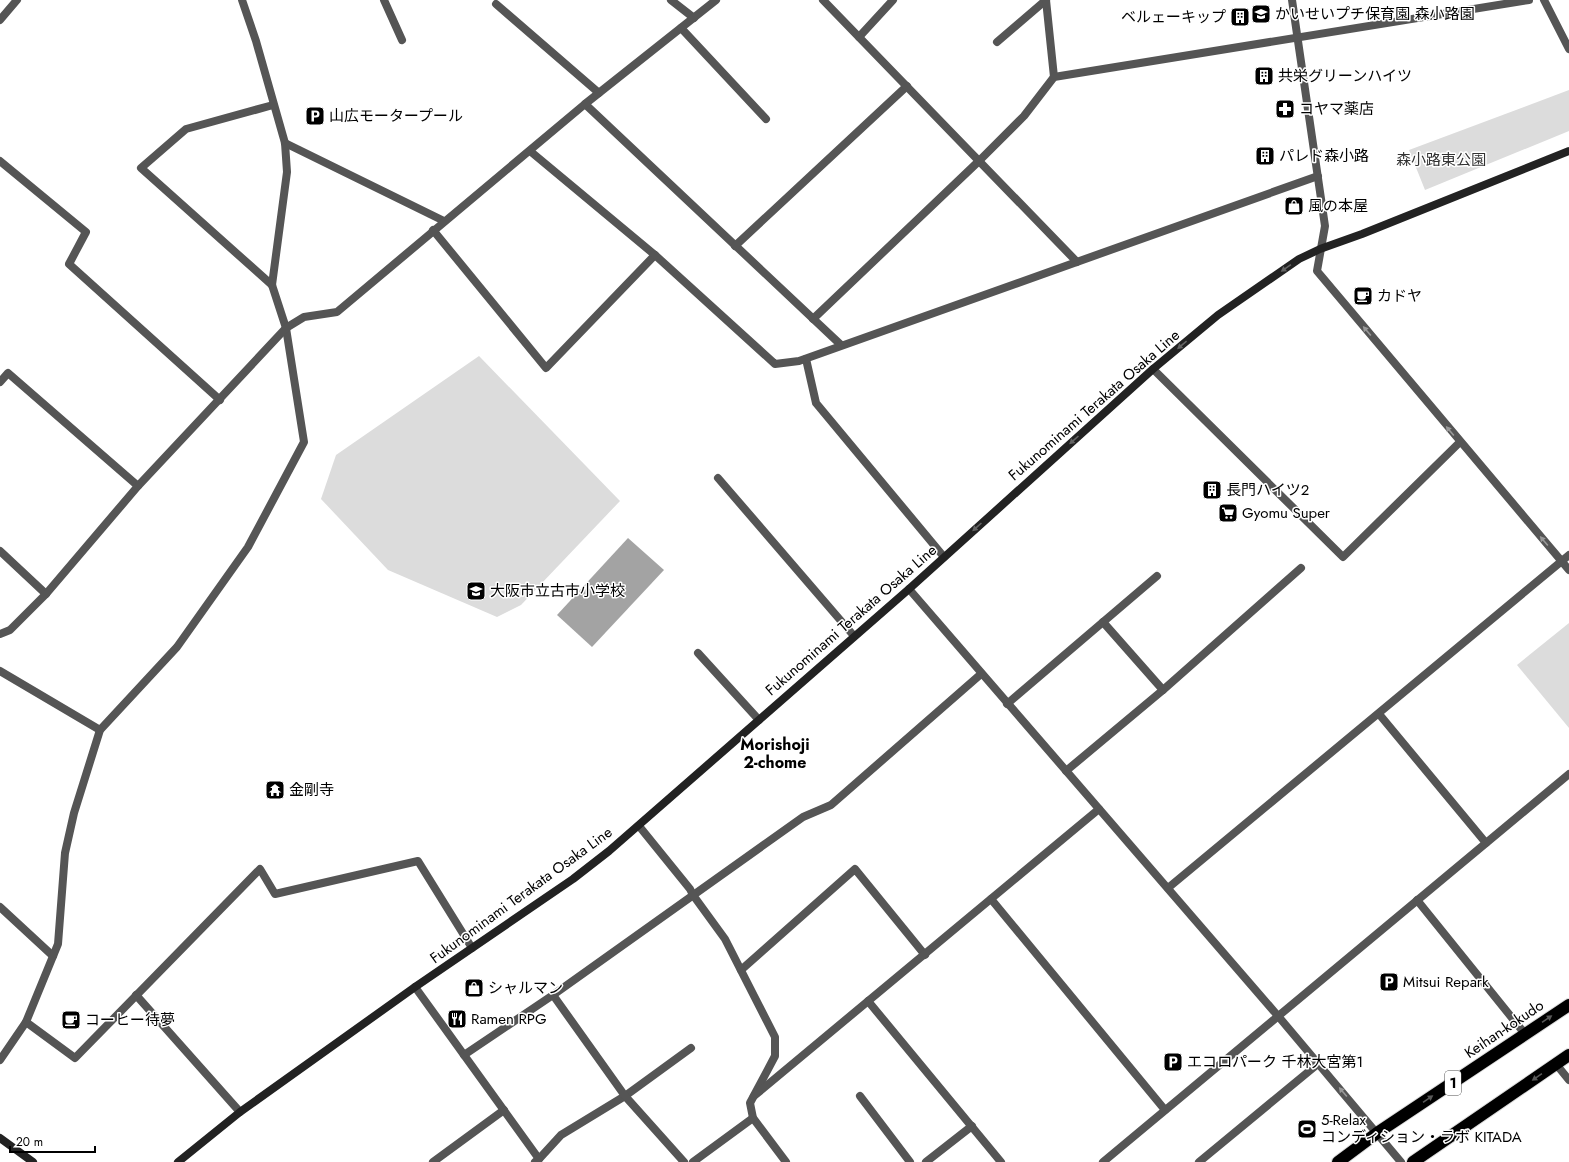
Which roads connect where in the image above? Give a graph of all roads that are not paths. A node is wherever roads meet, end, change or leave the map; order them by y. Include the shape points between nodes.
1 (17, 0) edge
2 (242, 0) edge
3 (384, 0) edge
4 (671, 0) edge
5 (716, 0) edge
6 (823, 0) edge
7 (893, 0) edge
8 (1046, 0) edge
9 (1292, 0) edge
10 (1529, 0) edge
11 (1544, 0) edge
12 (496, 4) dead end
13 (694, 18) junction
14 (0, 20) edge
15 (681, 28) junction
16 (1298, 36) junction
17 (859, 37) junction
18 (402, 40) dead end
19 (997, 42) dead end
20 (1569, 49) edge
21 (1054, 77) junction
22 (907, 86) junction
23 (599, 93) junction
24 (585, 104) junction
25 (273, 105) junction
26 (766, 119) dead end
27 (285, 143) junction
28 (530, 151) junction
29 (1569, 151) edge
30 (980, 160) junction
31 (0, 161) edge
32 (1318, 176) junction
33 (444, 222) junction
34 (433, 230) junction
35 (735, 246) junction
36 (1320, 249) junction
37 (655, 255) junction
38 (1078, 262) junction
39 (272, 285) junction
40 (813, 319) junction
41 (286, 328) junction
42 (841, 345) junction
43 (806, 359) junction
44 (1152, 369) junction
45 (0, 382) edge
46 (220, 400) junction
47 (1460, 442) junction
48 (718, 478) dead end
49 (138, 486) junction
50 (0, 552) edge
51 (1569, 555) edge
52 (944, 557) junction
53 (1562, 562) junction
54 (1301, 568) dead end
55 (1569, 570) edge
56 (1156, 576) dead end
57 (909, 589) junction
58 (46, 594) junction
59 (1103, 622) junction
60 (0, 634) edge
61 (854, 636) junction
62 (698, 654) dead end
63 (0, 671) edge
64 (982, 674) junction
65 (1163, 690) junction
66 (1007, 704) junction
67 (1379, 714) junction
68 (759, 720) junction
69 (100, 730) junction
70 (1066, 771) junction
71 (1569, 774) edge
72 (1099, 809) junction
73 (639, 826) junction
74 (1486, 843) junction
75 (1168, 888) junction
76 (693, 895) junction
77 (991, 899) junction
78 (1418, 900) junction
79 (0, 907) edge
80 (472, 948) junction
81 (925, 955) junction
82 (53, 956) junction
83 (741, 970) junction
84 (415, 987) junction
85 (136, 995) junction
86 (553, 995) junction
87 (868, 1002) junction
88 (1569, 1005) edge
89 (1278, 1016) junction
90 (26, 1022) junction
91 (1525, 1034) junction
92 (691, 1048) dead end
93 (464, 1055) junction
94 (1569, 1055) edge
95 (0, 1060) edge
96 (1319, 1063) junction
97 (1556, 1064) junction
98 (1569, 1080) edge
99 (625, 1096) junction
100 (754, 1096) junction
101 (860, 1096) dead end
102 (504, 1110) junction
103 (1165, 1110) junction
104 (240, 1112) junction
105 (753, 1118) junction
106 (972, 1126) junction
107 (1377, 1133) junction
108 (0, 1138) edge
109 (537, 1160) edge
110 (33, 1162) edge
111 (178, 1162) edge
112 (433, 1162) edge
113 (684, 1162) edge
114 (693, 1162) edge
115 (786, 1162) edge
116 (910, 1162) edge
117 (926, 1162) edge
118 (1001, 1162) edge
119 (1103, 1162) edge
120 (1199, 1162) edge
121 (1338, 1162) edge
122 (1401, 1162) edge
123 (1413, 1162) edge

1 - 14 street
2 - 25 street
3 - 18 street
4 - 13 street
5 - 13 street
6 - 17 street
7 - 17 street
8 - 19 street
8 - 21 street
9 - 16 street
10 - 16 street
11 - 20 street
12 - 23 street
13 - 15 street
15 - 23 street
15 - 26 street
16 - 21 street
16 - 32 street
17 - 22 street
21 - 30 street via 1024,116
22 - 30 street
22 - 35 street
23 - 24 street
24 - 28 street
24 - 35 street
25 - 27 street
25 - 39 street via 186,128 141,168
27 - 33 street
27 - 39 street via 287,172
28 - 33 street
28 - 37 street
29 - 36 main road, Fukunominami Terakata Osaka Line
30 - 38 street
30 - 40 street
31 - 46 street via 86,232 69,264
32 - 36 street via 1325,226
32 - 38 street
33 - 34 street
34 - 37 street via 546,368
34 - 41 street via 337,312 304,317
35 - 40 street
36 -> 44 main road, Fukunominami Terakata Osaka Line via 1299,259 1218,315
47 -> 36 street via 1317,271
37 - 43 street via 775,364
38 - 42 street
39 - 41 street
40 - 42 street
41 - 46 street
41 - 69 street via 304,442 248,547 177,647
42 - 43 street
43 - 52 street via 816,403
44 - 47 street via 1343,557
44 -> 52 main road, Fukunominami Terakata Osaka Line
45 - 49 street via 8,373
46 - 49 street
53 -> 47 street
48 - 61 street
49 - 58 street
50 - 58 street
51 - 53 street
52 - 57 main road, Fukunominami Terakata Osaka Line
53 - 55 street
53 - 67 street
54 - 65 street
56 - 59 street
57 - 61 main road, Fukunominami Terakata Osaka Line
57 - 64 street
58 - 60 street via 10,630
59 - 65 street
59 - 66 street
61 - 68 main road, Fukunominami Terakata Osaka Line
62 - 68 street
63 - 69 street
64 - 66 street
64 - 76 street via 831,805 804,817
65 - 70 street
66 - 70 street
67 - 74 street
67 - 75 street
68 - 73 main road, Fukunominami Terakata Osaka Line
69 - 82 street via 74,813 65,853 58,944
70 - 72 street
71 - 74 street
72 - 75 street
72 - 77 street
73 - 76 street
73 - 80 main road, Fukunominami Terakata Osaka Line via 573,879
74 - 78 street
75 - 89 street
76 - 83 street via 725,939
76 - 86 street
77 - 81 street
77 - 103 street
78 - 89 street
78 - 91 street
79 - 82 street
80 - 84 main road, Fukunominami Terakata Osaka Line
80 - 85 street via 418,861 275,894 260,869
81 - 83 street via 855,869
81 - 87 street
82 - 90 street
83 - 100 street via 775,1037 775,1056
84 - 93 street
84 - 104 main road, Fukunominami Terakata Osaka Line
85 - 90 street via 75,1058
85 - 104 street
86 - 93 street
86 - 99 street
87 - 100 street
87 - 106 street
91 -> 88 highway, Keihan-kokudo / 1
89 - 96 street
89 - 103 street
90 - 95 street
107 -> 91 highway, Keihan-kokudo / 1
92 - 99 street
93 - 102 street
94 - 97 highway
107 -> 96 street
96 - 120 street
97 - 98 street
97 -> 123 highway
99 - 109 street via 561,1135
99 - 113 street
100 - 105 street via 750,1103
101 - 116 street
102 - 109 street
102 - 112 street
103 - 119 street
104 - 111 main road, Fukunominami Terakata Osaka Line
105 - 114 street
105 - 115 street
106 - 117 street
106 - 118 street
107 - 121 highway, Keihan-kokudo / 1
107 - 122 street
108 - 110 main road

